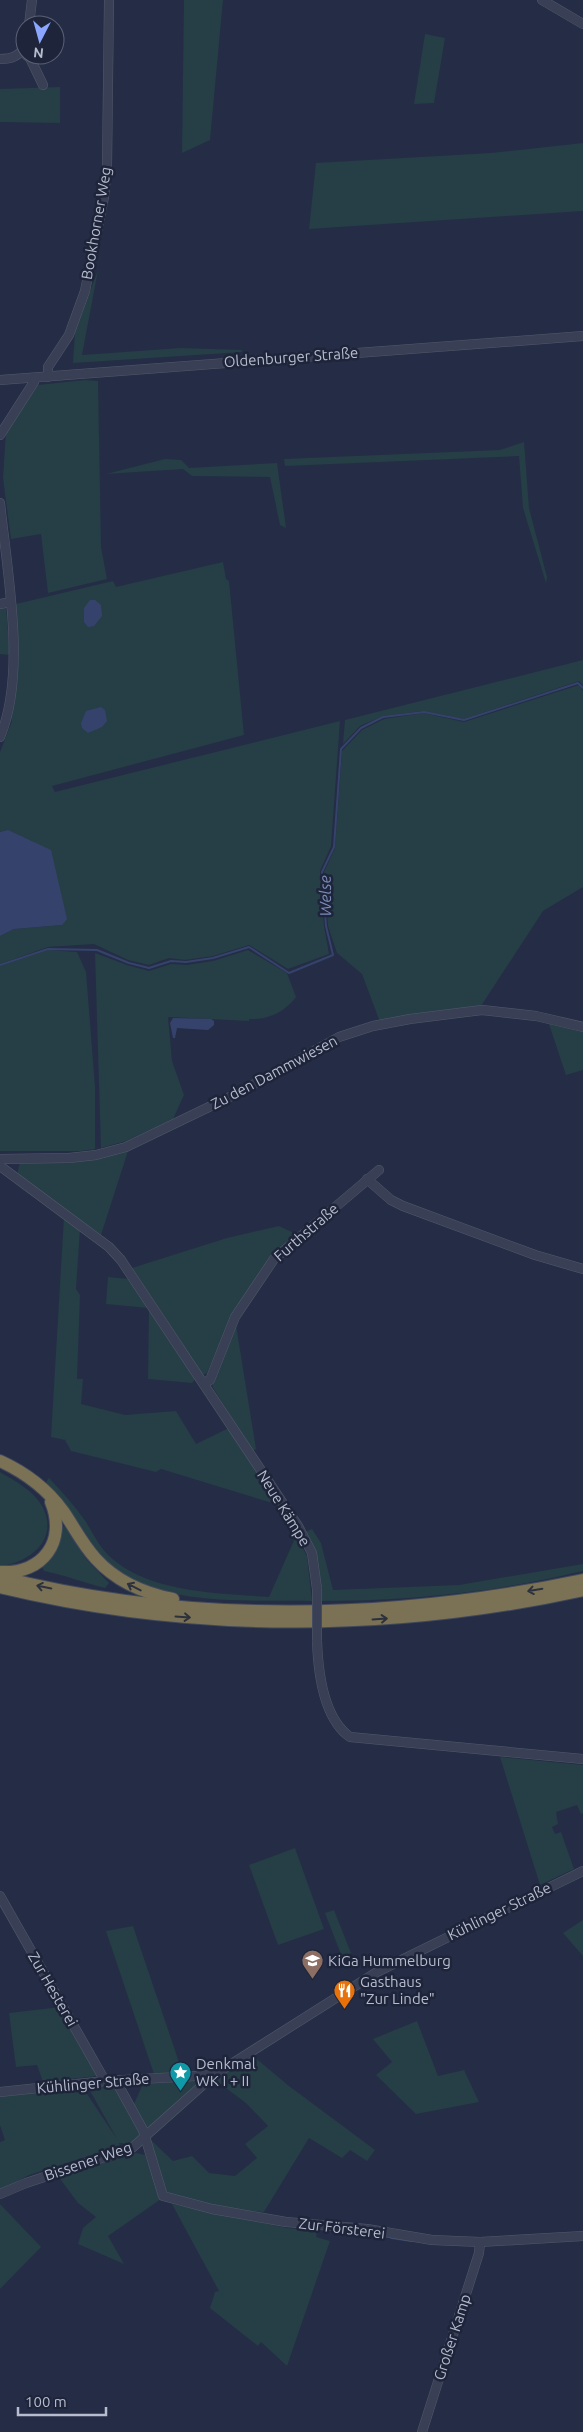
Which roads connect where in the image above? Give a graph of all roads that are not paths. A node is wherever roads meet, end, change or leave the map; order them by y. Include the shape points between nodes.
1 (32, 0) edge
2 (109, 0) edge
3 (542, 0) edge
4 (30, 15) edge
5 (583, 24) edge
6 (15, 57) edge
7 (0, 59) edge
8 (33, 65) edge
9 (43, 85) dead end
10 (583, 336) edge
11 (48, 377) junction
12 (35, 378) junction
13 (0, 380) edge
14 (0, 435) edge
15 (0, 502) edge
16 (10, 602) junction
17 (0, 604) edge
18 (0, 737) edge
19 (583, 1027) edge
20 (0, 1159) edge
21 (19, 1159) junction
22 (0, 1166) edge
23 (379, 1170) dead end
24 (14, 1176) junction
25 (367, 1179) junction
26 (583, 1269) edge
27 (204, 1383) junction
28 (0, 1461) edge
29 (48, 1495) junction
30 (0, 1572) edge
31 (0, 1577) edge
32 (583, 1580) edge
33 (0, 1587) edge
34 (583, 1590) edge
35 (196, 1608) junction
36 (583, 1759) edge
37 (583, 1871) edge
38 (0, 1896) edge
39 (214, 2075) junction
40 (116, 2081) junction
41 (105, 2082) junction
42 (0, 2092) edge
43 (146, 2137) junction
44 (132, 2148) junction
45 (151, 2154) junction
46 (0, 2194) edge
47 (583, 2236) edge
48 (480, 2242) junction
49 (422, 2432) edge

1 - 4 street
2 - 11 street, Bookhorner Weg via 104,197 85,291 68,335 48,367
3 - 5 street
6 - 7 street
8 - 9 street
10 - 11 street, Oldenburger Straße
11 - 12 street, Oldenburger Straße
12 - 13 street, Oldenburger Straße
12 - 14 street
15 - 16 street
16 - 17 street
16 - 18 street via 14,655 9,709
19 - 21 street, Zu den Dammwiesen via 536,1016 482,1010 373,1026 339,1037 240,1092 126,1147 96,1155
20 - 21 street, Zu den Dammwiesen
21 - 24 street
22 - 24 street, Neue Kämpe
23 - 25 street, Furthstraße
24 - 27 street, Neue Kämpe via 109,1247 129,1271
25 - 26 street via 403,1206 535,1255
25 - 27 street, Furthstraße via 274,1259 235,1317 210,1380
27 - 36 street, Neue Kämpe, bridge via 307,1541 314,1561 317,1589 319,1670 331,1712 342,1731 350,1737
28 - 29 highway via 21,1472
29 - 30 highway via 57,1521 52,1547 22,1571
35 -> 29 highway via 143,1592 112,1574 85,1547 62,1510
35 -> 31 highway via 76,1593
32 -> 35 highway via 488,1598 388,1609 268,1611
33 -> 34 highway via 30,1595 132,1611 192,1618 268,1621 360,1620 441,1614 500,1607
37 - 39 street, Kühlinger Straße via 377,1972
38 - 41 street, Zur Hesterei
39 - 40 street, Kühlinger Straße
39 - 43 street, Bissener Weg
40 - 41 street, Kühlinger Straße
40 - 43 street
41 - 42 street, Kühlinger Straße
43 - 44 street, Bissener Weg
43 - 45 street, Zur Försterei
44 - 45 street
44 - 46 street, Bissener Weg via 26,2182
45 - 48 street, Zur Försterei via 164,2196 286,2222 367,2229 432,2240
47 - 48 street, Zur Försterei
48 - 49 street, Großer Kamp

